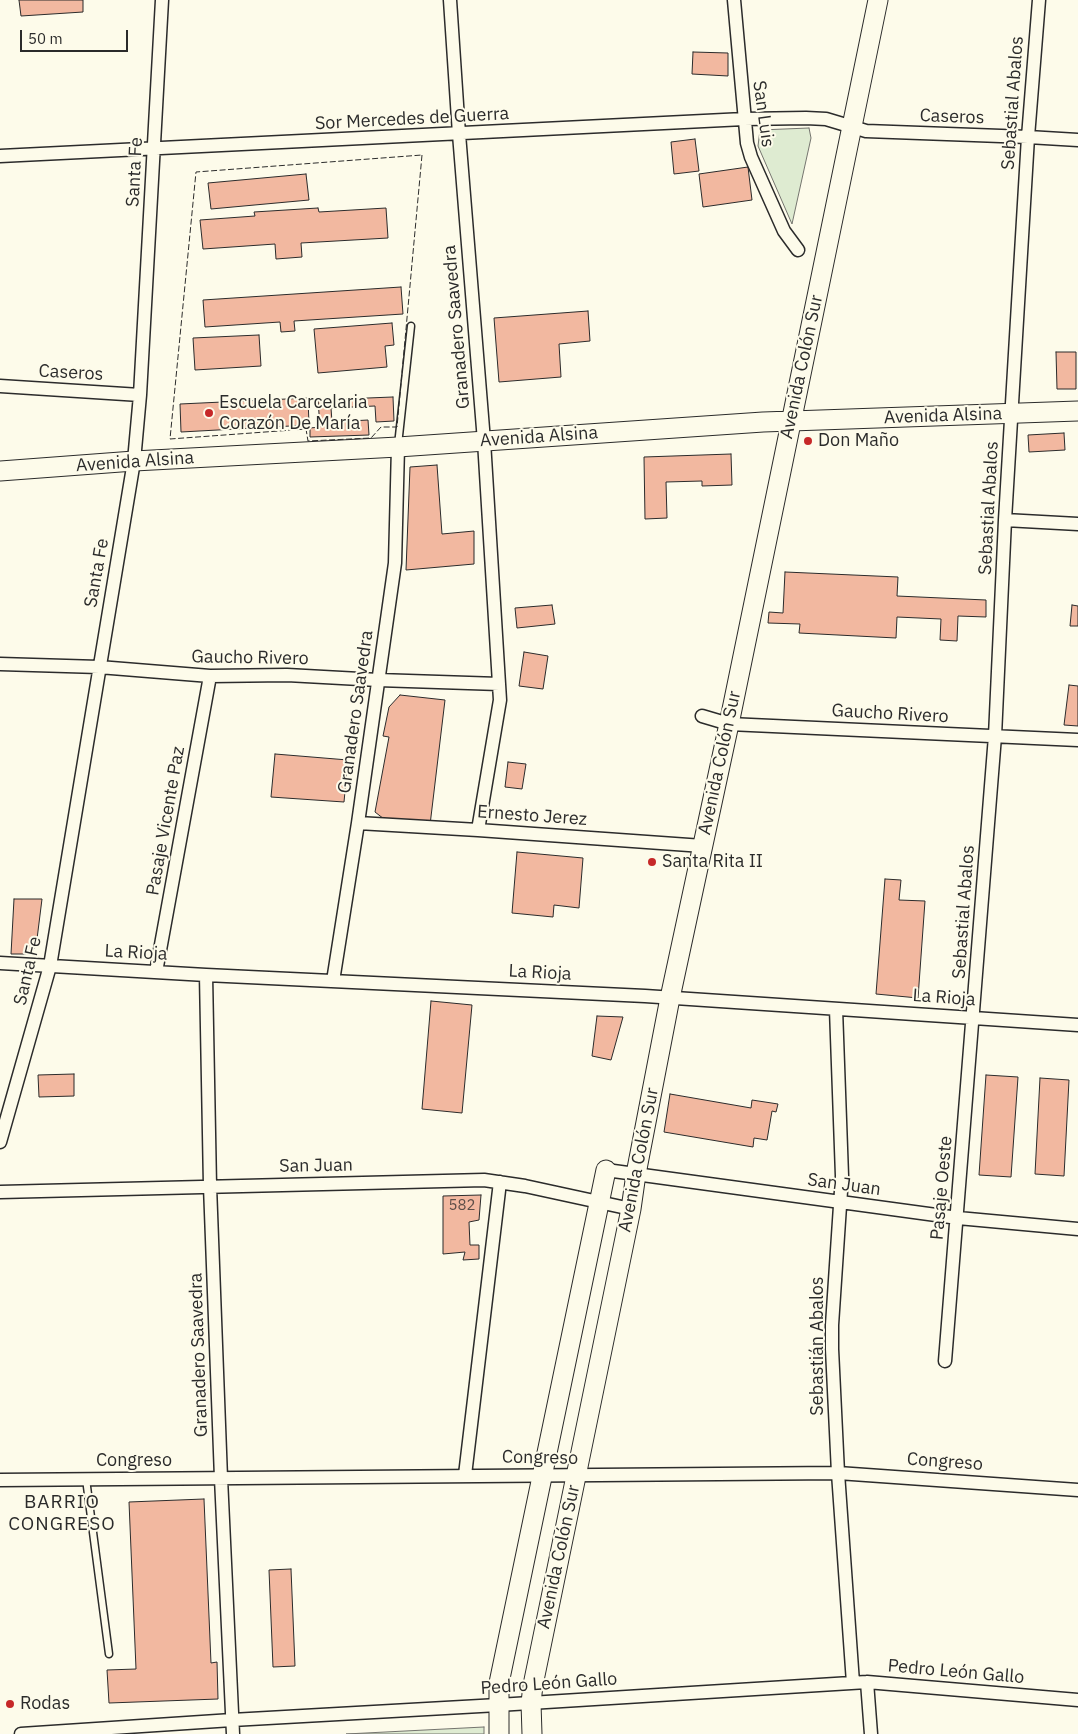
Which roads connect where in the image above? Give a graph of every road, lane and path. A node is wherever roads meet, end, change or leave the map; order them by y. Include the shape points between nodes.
1 (162, 0) edge
2 (450, 0) edge
3 (734, 0) edge
4 (878, 0) edge
5 (1039, 0) edge
6 (744, 119) junction
7 (826, 119) joint
8 (852, 128) junction
9 (459, 134) junction
10 (1028, 137) junction
11 (1078, 140) edge
12 (154, 148) junction
13 (0, 156) edge
14 (798, 250) dead end
15 (411, 326) dead end
16 (0, 386) edge
17 (140, 395) junction
18 (1078, 411) edge
19 (1012, 414) junction
20 (790, 422) junction
21 (484, 441) junction
22 (398, 447) junction
23 (134, 461) junction
24 (0, 471) edge
25 (1005, 520) junction
26 (1078, 524) edge
27 (0, 664) edge
28 (99, 667) junction
29 (210, 676) junction
30 (378, 680) junction
31 (499, 684) junction
32 (702, 716) dead end
33 (729, 724) junction
34 (995, 736) junction
35 (1078, 740) edge
36 (358, 823) junction
37 (478, 830) junction
38 (703, 846) junction
39 (0, 963) edge
40 (50, 966) junction
41 (156, 972) junction
42 (206, 975) junction
43 (333, 981) junction
44 (670, 998) junction
45 (836, 1009) junction
46 (974, 1018) junction
47 (1078, 1025) edge
48 (0, 1142) edge
49 (606, 1170) joint
50 (636, 1174) junction
51 (500, 1182) junction
52 (210, 1186) junction
53 (0, 1192) edge
54 (840, 1202) junction
55 (599, 1203) junction
56 (631, 1209) junction
57 (958, 1218) junction
58 (1078, 1229) edge
59 (945, 1361) dead end
60 (838, 1473) junction
61 (543, 1474) junction
62 (465, 1475) junction
63 (576, 1476) junction
64 (221, 1478) junction
65 (86, 1479) junction
66 (0, 1480) edge
67 (1078, 1490) edge
68 (109, 1654) dead end
69 (867, 1682) junction
70 (853, 1683) junction
71 (1078, 1700) edge
72 (531, 1703) junction
73 (498, 1705) junction
74 (232, 1720) junction
75 (22, 1734) edge
76 (233, 1734) edge
77 (499, 1734) edge
78 (532, 1734) edge
79 (871, 1734) edge

1 - 12 street, Santa Fe
2 - 9 street, Granadero Saavedra
3 - 6 street, San Luis
4 - 8 main road, Avenida Colón Sur
5 - 10 street, Sebastial Abalos
6 - 7 street, Sor Mercedes de Guerra
6 - 9 street, Sor Mercedes de Guerra
6 - 14 street, San Luis via 751,157 784,232
7 - 8 street, Caseros
8 - 10 street, Caseros
8 - 20 main road, Avenida Colón Sur
9 - 12 street, Sor Mercedes de Guerra
9 - 21 street, Granadero Saavedra
10 - 11 street, Caseros
10 - 19 street, Sebastial Abalos
12 - 13 street, Sor Mercedes de Guerra
12 - 17 street, Santa Fe
15 - 22 lane
16 - 17 street, Caseros
17 - 23 street, Santa Fe
18 - 19 main road, Avenida Alsina
19 - 20 main road, Avenida Alsina
19 - 25 street, Sebastial Abalos
20 - 21 main road, Avenida Alsina
20 - 33 main road, Avenida Colón Sur
21 - 22 main road, Avenida Alsina
21 - 31 street, Granadero Saavedra
22 - 23 main road, Avenida Alsina
22 - 30 street, Granadero Saavedra via 395,563
23 - 24 main road, Avenida Alsina
23 - 28 street, Santa Fe
25 - 26 street
25 - 34 street, Sebastial Abalos
27 - 28 street, Gaucho Rivero
28 - 29 street, Gaucho Rivero
28 - 40 street, Santa Fe
29 - 30 street, Gaucho Rivero via 287,675
29 - 41 street, Pasaje Vicente Paz
30 - 31 street, Gaucho Rivero
30 - 36 street, Granadero Saavedra
31 - 37 street, Granadero Saavedra via 498,716
32 - 33 street, Gaucho Rivero
33 - 34 street, Gaucho Rivero
33 - 38 main road, Avenida Colón Sur
34 - 35 street, Gaucho Rivero
34 - 46 street, Sebastial Abalos
36 - 37 street, Ernesto Jerez
36 - 43 street, Granadero Saavedra
37 - 38 street, Ernesto Jerez
38 - 44 main road, Avenida Colón Sur
39 - 40 street, La Rioja
40 - 41 street, La Rioja
40 - 48 street, Santa Fe
41 - 42 street, La Rioja
42 - 43 street, La Rioja
42 - 52 street, Granadero Saavedra
43 - 44 street, La Rioja
44 - 45 street, La Rioja
44 - 50 main road, Avenida Colón Sur
45 - 46 street, La Rioja
45 - 54 street, Sebastián Abalos via 842,1176
46 - 47 street, La Rioja
46 - 57 street, Pasaje Oeste
49 - 50 street, San Juan
49 - 55 main road, Avenida Colón Sur
50 - 54 street, San Juan
50 - 56 main road, Avenida Colón Sur
51 - 52 street, San Juan
51 - 55 street, San Juan
51 - 62 street
52 - 53 street, San Juan
52 - 64 street, Granadero Saavedra
54 - 57 street, San Juan
54 - 60 street, Sebastián Abalos via 832,1325
55 - 56 street, San Juan
55 - 61 main road, Avenida Colón Sur
56 - 63 main road, Avenida Colón Sur
57 - 58 street, San Juan
57 - 59 street, Pasaje Oeste
60 - 63 street, Congreso
60 - 67 street, Congreso
60 - 70 street, Sebastián Abalos
61 - 62 street, Congreso
61 - 63 street, Congreso
61 - 73 main road, Avenida Colón Sur via 499,1683
62 - 64 street, Congreso
63 - 72 main road, Avenida Colón Sur
64 - 65 street, Congreso
64 - 74 street, Granadero Saavedra
65 - 66 street, Congreso
65 - 68 lane
69 - 70 street, Pedro León Gallo
69 - 71 street, Pedro León Gallo
69 - 79 street
70 - 72 street, Pedro León Gallo
72 - 73 street, Pedro León Gallo
72 - 78 main road, Avenida Colón Sur
73 - 74 street, Pedro León Gallo
73 - 77 main road, Avenida Colón Sur
74 - 75 street, Pedro León Gallo
74 - 76 street, Granadero Saavedra

